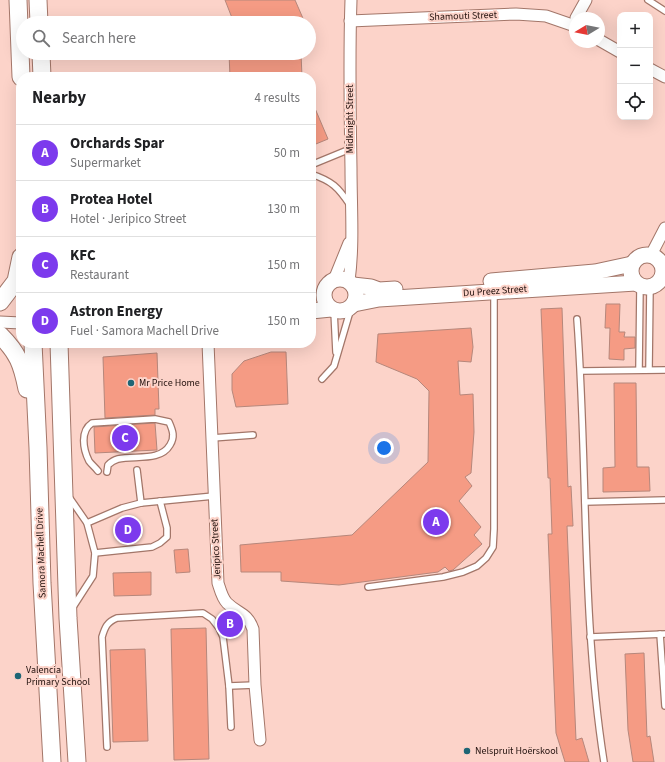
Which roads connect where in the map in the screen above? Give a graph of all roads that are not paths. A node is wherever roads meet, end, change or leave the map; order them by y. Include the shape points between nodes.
1 (18, 0) edge
2 (38, 0) edge
3 (350, 0) edge
4 (586, 0) edge
5 (648, 0) edge
6 (665, 11) edge
7 (580, 12) edge
8 (19, 16) edge
9 (39, 16) edge
10 (350, 21) junction
11 (569, 21) edge
12 (605, 43) edge
13 (617, 50) edge
14 (20, 60) edge
15 (41, 60) edge
16 (653, 70) edge
17 (21, 72) edge
18 (42, 72) edge
19 (665, 77) edge
20 (350, 150) junction
21 (316, 163) edge
22 (316, 176) edge
23 (351, 207) junction
24 (665, 228) edge
25 (659, 260) edge
26 (632, 264) junction
27 (16, 281) edge
28 (340, 283) junction
29 (650, 284) edge
30 (316, 288) edge
31 (494, 291) junction
32 (0, 302) edge
33 (352, 306) junction
34 (333, 310) junction
35 (316, 311) edge
36 (577, 319) dead end
37 (0, 322) edge
38 (16, 322) edge
39 (649, 329) junction
40 (640, 330) junction
41 (0, 335) edge
42 (33, 348) edge
43 (59, 348) edge
44 (208, 348) edge
45 (336, 360) junction
46 (639, 369) junction
47 (648, 369) junction
48 (665, 370) edge
49 (581, 371) junction
50 (322, 379) dead end
51 (253, 435) dead end
52 (212, 438) junction
53 (38, 448) junction
54 (98, 470) dead end
55 (137, 470) dead end
56 (107, 472) dead end
57 (63, 484) junction
58 (214, 496) junction
59 (665, 500) edge
60 (160, 501) junction
61 (585, 502) junction
62 (140, 503) junction
63 (87, 523) junction
64 (96, 553) junction
65 (368, 587) dead end
66 (68, 618) junction
67 (663, 634) edge
68 (590, 637) junction
69 (229, 686) junction
70 (254, 686) junction
71 (665, 706) edge
72 (231, 727) dead end
73 (260, 740) dead end
74 (107, 747) dead end
75 (52, 762) edge
76 (77, 762) edge
77 (604, 762) edge

1 - 8 main road
2 - 9 main road
3 - 10 street, Midknight Street
4 - 7 street
5 - 6 lane
10 - 11 street, Shamouti Street via 516,14
10 - 20 street, Midknight Street
12 - 13 street
14 - 17 main road
15 - 18 main road
16 - 19 street
20 - 21 lane
20 - 23 street, Midknight Street
22 - 23 lane via 333,184
23 - 28 street, Midknight Street via 352,237
24 - 25 street
25 - 26 street via 643,254
25 - 29 street via 663,272
26 - 28 street, Du Preez Street via 595,272 445,286 379,290
26 - 29 street via 630,274
27 - 32 main road
28 - 30 street, Du Preez Street
28 - 33 street via 356,294
28 - 34 street via 324,297 327,306
29 - 31 street, Du Preez Street
29 - 39 lane
29 - 40 lane
31 - 33 street, Du Preez Street via 379,298
31 - 65 lane via 493,547 477,566 463,572
33 - 34 street via 343,312
33 - 45 lane
34 - 35 street
34 - 45 lane
36 - 49 lane
37 - 38 street
39 - 40 lane
39 - 47 lane
40 - 46 lane
41 - 53 main road via 22,367
42 - 53 main road, Samora Machell Drive
43 - 57 main road
44 - 52 street, Jeripico Street
45 - 50 lane
46 - 47 lane
46 - 49 lane
47 - 48 lane
49 - 61 lane
51 - 52 lane
52 - 58 street, Jeripico Street
53 - 75 main road, Samora Machell Drive via 42,583
54 - 56 lane via 84,448 88,426 95,423 155,419 169,422 173,440 167,450 159,455 118,459 108,465
55 - 62 lane
57 - 63 lane
57 - 66 main road
58 - 60 lane
58 - 70 street, Jeripico Street via 218,583 227,602 243,613 253,629
59 - 61 lane
60 - 62 lane
60 - 64 lane via 167,528 166,537 160,543
61 - 68 lane
62 - 63 lane
63 - 64 lane
64 - 66 lane via 93,576 75,602
66 - 76 main road
67 - 68 lane
67 - 71 lane
68 - 77 lane via 595,700
69 - 70 lane
69 - 72 lane
69 - 74 lane via 219,628 203,613 117,618 108,622 102,638
70 - 73 street, Jeripico Street

